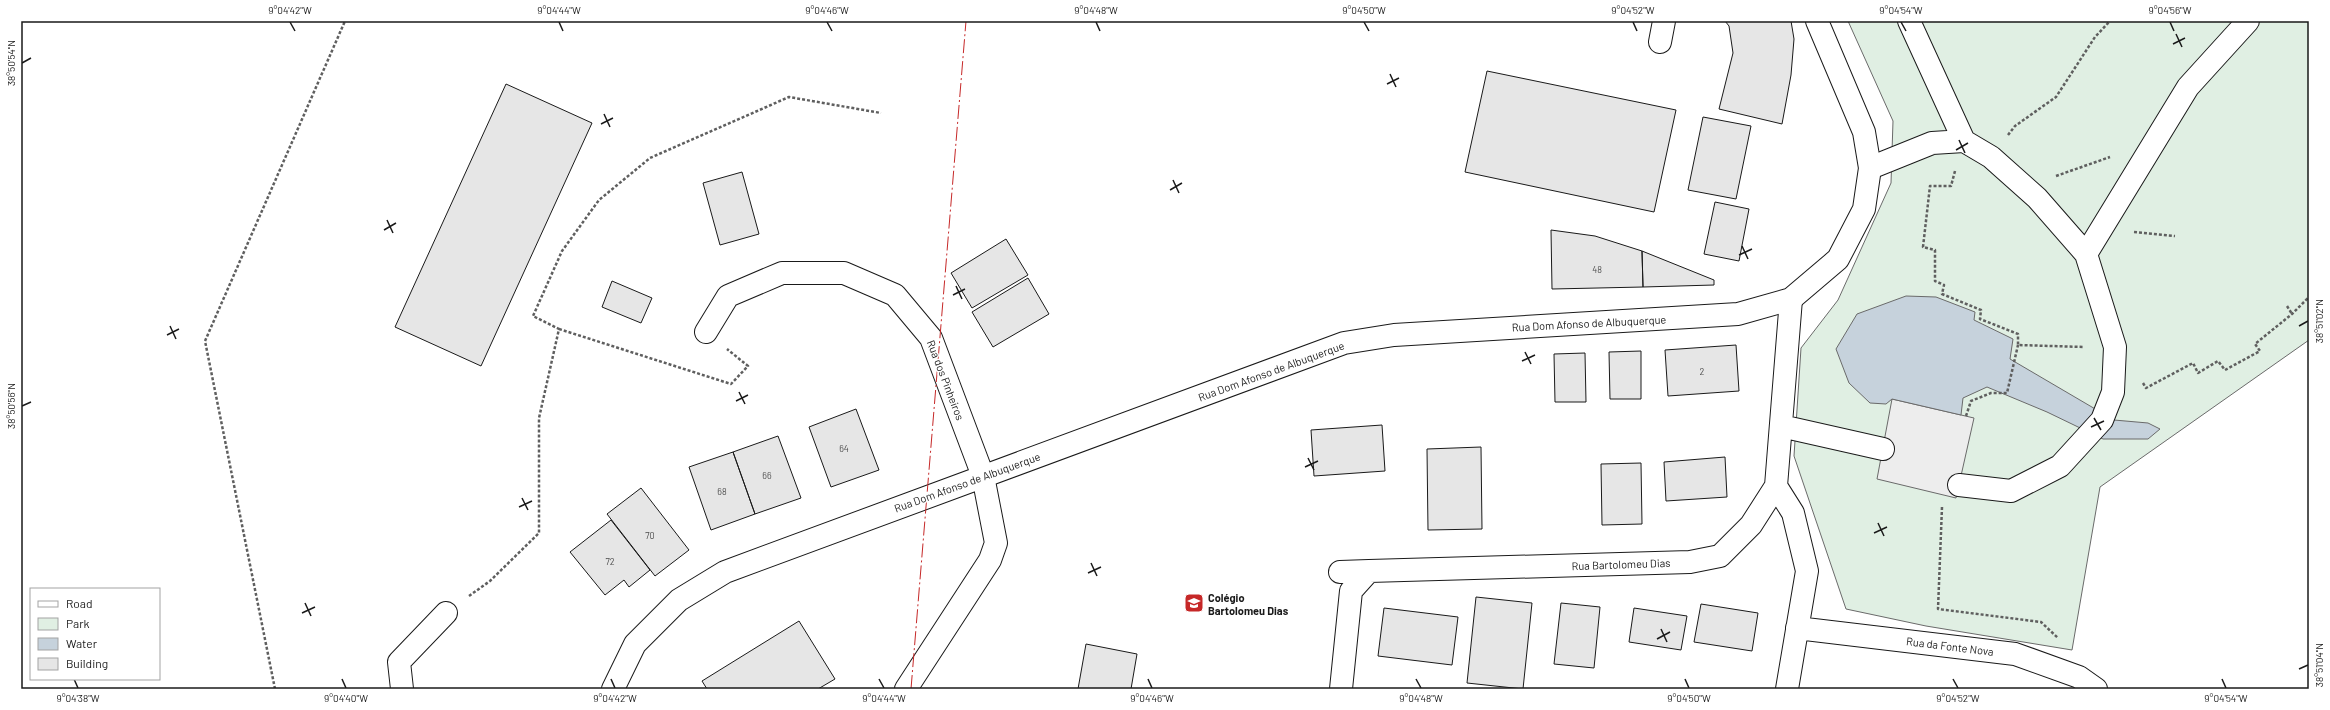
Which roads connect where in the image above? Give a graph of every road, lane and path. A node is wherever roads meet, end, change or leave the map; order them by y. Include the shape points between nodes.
1 (345, 21) edge
2 (1664, 21) edge
3 (1818, 21) edge
4 (1909, 21) edge
5 (2110, 21) edge
6 (2248, 21) edge
7 (1660, 42) dead end
8 (881, 113) dead end
9 (1964, 141) junction
10 (1991, 157) junction
11 (2111, 157) dead end
12 (1870, 168) junction
13 (2026, 187) junction
14 (2101, 228) junction
15 (2175, 236) dead end
16 (2086, 254) junction
17 (2309, 297) edge
18 (1791, 299) junction
19 (2287, 306) dead end
20 (2292, 314) junction
21 (559, 329) junction
22 (706, 332) joint
23 (2018, 345) junction
24 (2115, 347) junction
25 (2113, 392) junction
26 (1966, 416) dead end
27 (1781, 426) junction
28 (1883, 448) dead end
29 (983, 476) junction
30 (1958, 485) dead end
31 (1776, 486) junction
32 (1942, 502) dead end
33 (1369, 571) junction
34 (1340, 572) dead end
35 (446, 613) joint
36 (1798, 628) junction
37 (2063, 642) dead end
38 (275, 689) edge
39 (402, 689) edge
40 (614, 689) edge
41 (906, 689) edge
42 (1341, 689) edge
43 (1787, 689) edge
44 (2096, 689) edge

1 - 38 path via 205,341
2 - 7 street
3 - 12 street, Rua Dom Afonso de Albuquerque via 1864,132
4 - 9 street
5 - 10 path via 2094,37 2056,97 2015,126
6 - 14 street via 2188,87
8 - 21 path via 789,97 650,158 599,200 562,251 533,316
9 - 10 street
9 - 12 street via 1932,143
9 - 23 path via 1951,186 1930,186 1923,247 1935,250 1935,281 1944,285 1942,294 1982,310 1980,319 2018,334
10 - 13 street
11 - 13 path
12 - 18 street, Rua Dom Afonso de Albuquerque via 1864,209 1838,259
13 - 16 street
14 - 15 path
14 - 16 street
16 - 24 street
17 - 20 path
18 - 27 street, Rua Bartolomeu Dias
18 - 29 street, Rua Dom Afonso de Albuquerque via 1738,314 1394,334 1344,343
19 - 20 path
20 - 25 path via 2255,344 2260,351 2226,370 2218,361 2198,373 2193,363 2146,388 2141,379
21 - 22 path via 731,384 748,366
21 - 35 path via 539,418 539,533 490,581
22 - 29 street, Rua dos Pinheiros via 728,296 782,272 844,273 895,295 931,338
23 - 24 path
23 - 26 path via 2007,393 1991,393 1971,401
24 - 25 street
25 - 30 street via 2102,420 2060,466 2011,491
27 - 28 street
27 - 31 street, Rua Bartolomeu Dias
29 - 40 street, Rua Dom Afonso de Albuquerque via 725,572 679,600 635,644
29 - 41 street, Rua dos Pinheiros via 996,543 990,560
31 - 33 street, Rua Bartolomeu Dias via 1751,525 1720,556 1713,558 1690,562
31 - 36 street via 1793,513 1807,571
32 - 37 path via 1938,609 2040,622
33 - 34 street, Rua Bartolomeu Dias
33 - 42 street via 1351,591
35 - 39 street via 399,662
36 - 43 street
36 - 44 street, Rua da Fonte Nova via 2015,654 2079,677

